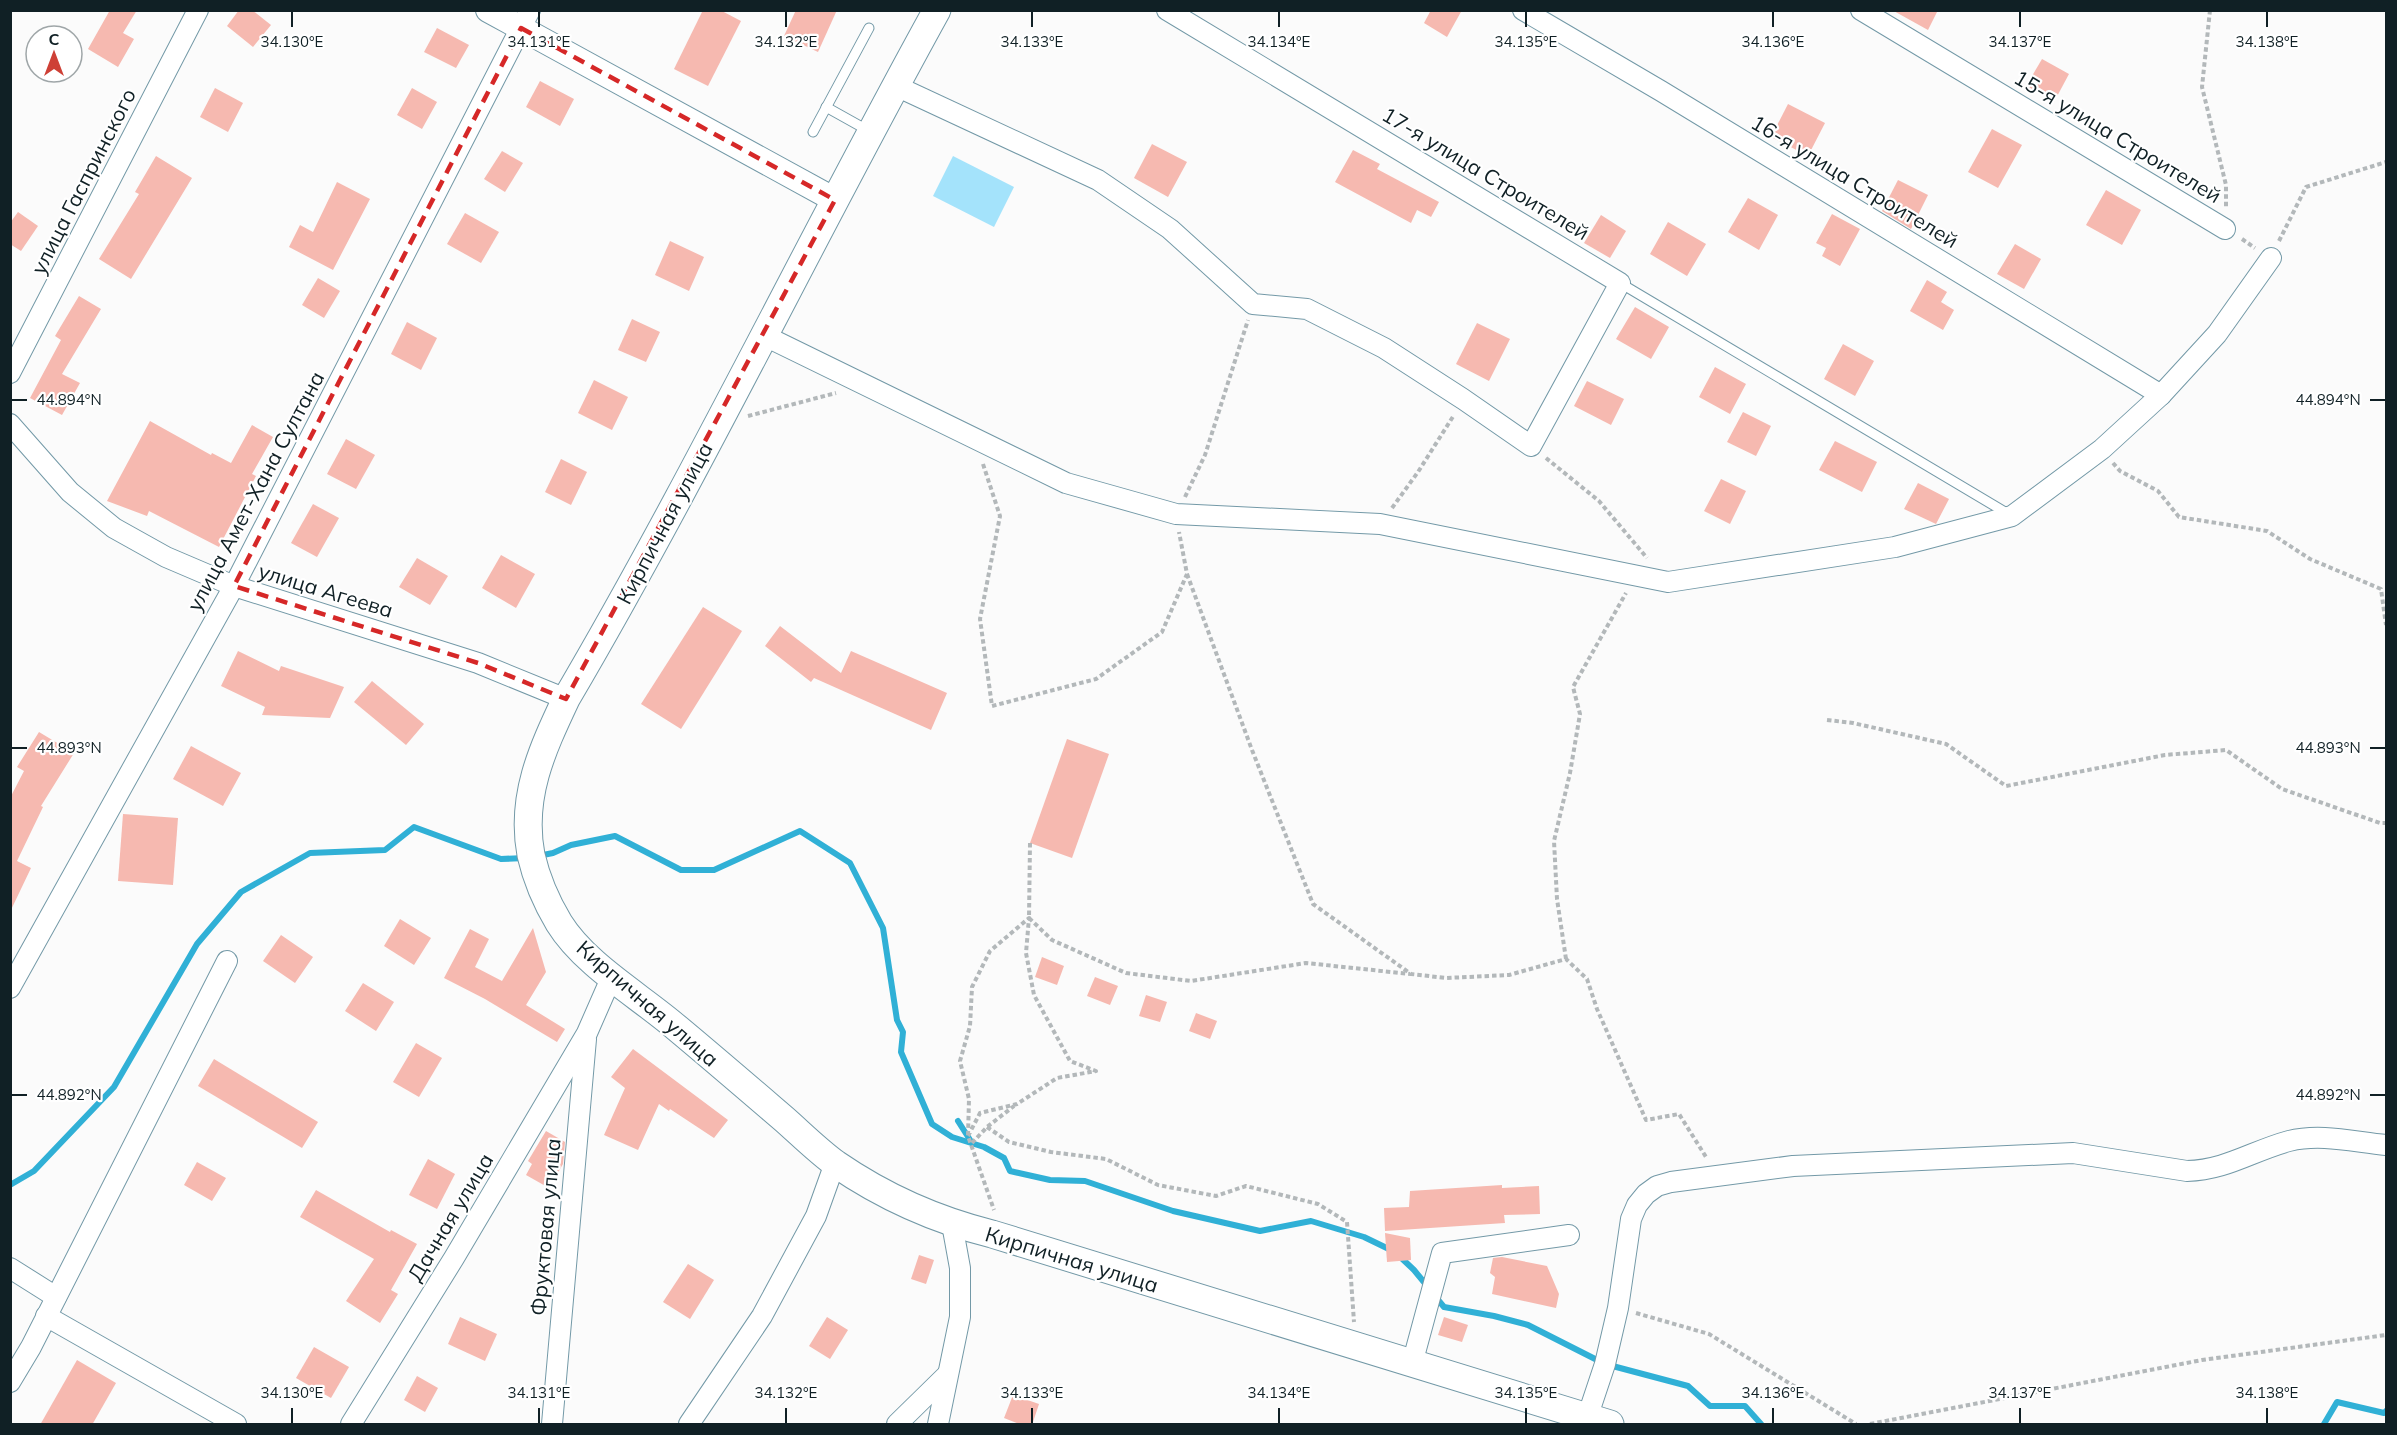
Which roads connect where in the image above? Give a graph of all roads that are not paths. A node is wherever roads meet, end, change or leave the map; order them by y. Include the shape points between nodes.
1 (198, 10) edge
2 (488, 10) edge
3 (937, 10) edge
4 (1167, 10) edge
5 (1523, 10) edge
6 (1861, 10) edge
7 (525, 19) edge
8 (869, 28) dead end
9 (896, 86) junction
10 (826, 108) junction
11 (813, 132) dead end
12 (871, 132) junction
13 (835, 200) junction
14 (2225, 229) road end
15 (2271, 258) road end
16 (1620, 283) junction
17 (765, 336) junction
18 (10, 373) edge
19 (2161, 395) junction
20 (10, 424) edge
21 (2012, 516) junction
22 (234, 586) junction
23 (566, 699) junction
24 (227, 961) dead end
25 (612, 976) junction
26 (10, 988) edge
27 (587, 1033) junction
28 (2386, 1145) edge
29 (835, 1163) junction
30 (952, 1224) junction
31 (1569, 1235) dead end
32 (10, 1268) edge
33 (56, 1297) junction
34 (46, 1316) junction
35 (1412, 1364) junction
36 (947, 1375) junction
37 (10, 1382) edge
38 (1593, 1422) edge
39 (236, 1425) edge
40 (351, 1425) edge
41 (552, 1425) edge
42 (689, 1425) edge
43 (897, 1425) edge
44 (938, 1425) edge

1 - 18 street, улица Гаспринского
2 - 7 street
3 - 9 main road, Кирпичная улица
4 - 16 street, 17-я улица Строителей
5 - 19 street, 16-я улица Строителей
6 - 14 street, 15-я улица Строителей
7 - 13 street
7 - 22 street, улица Амет-Хана Султана
8 - 10 lane
9 - 12 main road, Кирпичная улица
9 - 16 street via 1098,180 1170,229 1253,304 1307,309 1384,348 1531,446
10 - 11 lane
10 - 12 lane
12 - 13 main road, Кирпичная улица
13 - 17 main road, Кирпичная улица
15 - 19 street via 2217,334
16 - 21 lane
17 - 21 street via 1066,483 1176,514 1380,524 1668,582 1895,547
17 - 23 main road, Кирпичная улица
19 - 21 street via 2102,449
20 - 22 street, улица Агеева via 70,492 114,528 166,557
22 - 23 street, улица Агеева via 478,663
22 - 26 street, улица Амет-Хана Султана
23 - 25 main road, Кирпичная улица via 540,754 530,795 531,857 559,923
24 - 33 street
25 - 27 street
25 - 29 main road, Кирпичная улица
27 - 40 street, Дачная улица
27 - 41 street, Фруктовая улица
28 - 38 street via 2348,1139 2290,1141 2205,1170 2073,1153 1793,1166 1657,1186 1637,1204 1631,1219 1618,1308
29 - 30 main road, Кирпичная улица via 896,1200
29 - 42 street via 816,1216 762,1316
30 - 35 main road, Кирпичная улица
30 - 36 street via 960,1268 960,1317
31 - 35 street via 1442,1253
32 - 33 street
33 - 34 street
34 - 37 street
34 - 39 street
35 - 38 main road, Кирпичная улица
36 - 43 street
36 - 44 street

